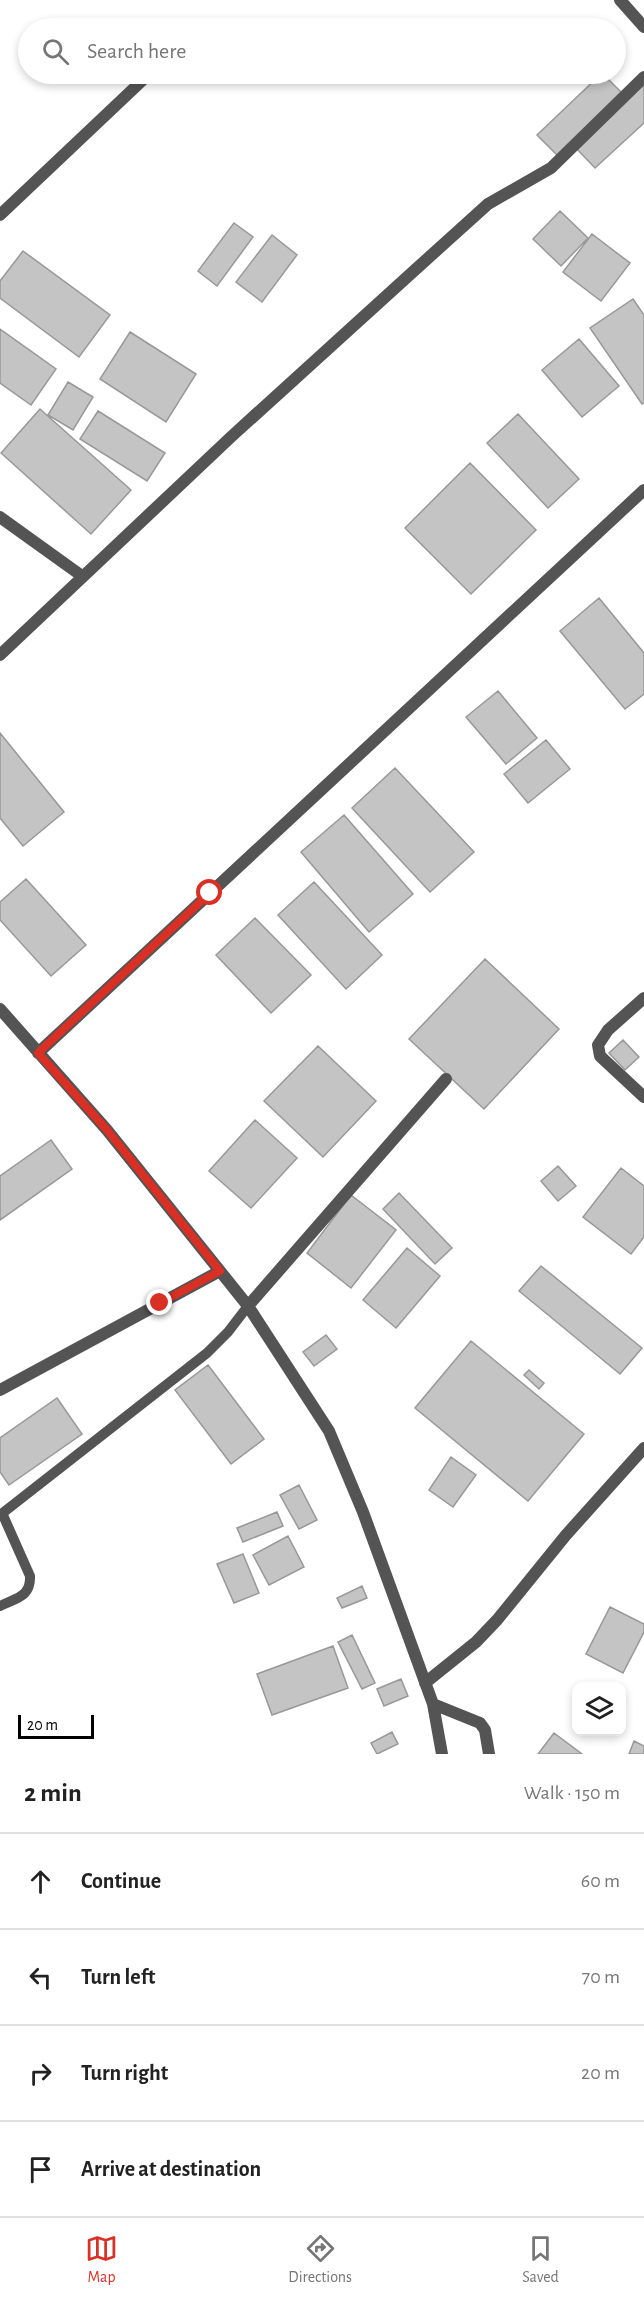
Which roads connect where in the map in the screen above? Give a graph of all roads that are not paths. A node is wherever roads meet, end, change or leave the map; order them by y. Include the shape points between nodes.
1 (620, 0) edge
2 (644, 27) edge
3 (644, 77) edge
4 (138, 84) edge
5 (0, 215) edge
6 (643, 494) edge
7 (0, 517) edge
8 (82, 576) junction
9 (0, 655) edge
10 (644, 998) edge
11 (0, 1009) edge
12 (38, 1053) junction
13 (446, 1079) dead end
14 (644, 1097) edge
15 (220, 1271) junction
16 (248, 1306) junction
17 (0, 1390) edge
18 (644, 1448) edge
19 (1, 1514) edge
20 (0, 1606) edge
21 (425, 1683) junction
22 (433, 1704) junction
23 (442, 1754) edge
24 (489, 1754) edge

1 - 2 street
3 - 8 street via 551,168 489,204
4 - 5 street
6 - 12 street
7 - 8 street
8 - 9 street
10 - 14 street via 608,1030 598,1045 600,1056
11 - 12 street
12 - 15 street via 107,1130
13 - 16 street
15 - 16 street
15 - 17 street
16 - 19 lane via 207,1353
16 - 21 street via 329,1431
18 - 21 street via 497,1620
19 - 20 lane via 30,1576 31,1587 27,1593
21 - 22 street
22 - 23 street
22 - 24 street via 480,1723

